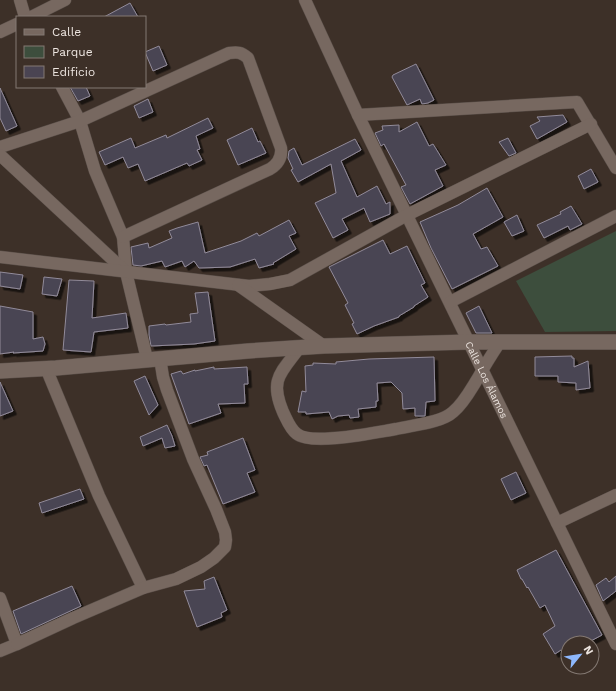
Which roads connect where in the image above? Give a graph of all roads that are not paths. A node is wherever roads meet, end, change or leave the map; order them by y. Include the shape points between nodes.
1 (20, 0) edge
2 (65, 0) edge
3 (305, 0) edge
4 (25, 16) edge
5 (33, 16) edge
6 (16, 24) edge
7 (0, 32) edge
8 (63, 88) edge
9 (358, 115) junction
10 (80, 121) junction
11 (591, 124) junction
12 (0, 147) edge
13 (0, 155) edge
14 (616, 168) edge
15 (407, 215) junction
16 (616, 216) edge
17 (123, 237) junction
18 (0, 257) edge
19 (126, 272) junction
20 (237, 284) junction
21 (450, 302) junction
22 (469, 342) junction
23 (500, 342) junction
24 (616, 342) edge
25 (324, 346) junction
26 (300, 347) junction
27 (153, 359) junction
28 (51, 368) junction
29 (482, 370) junction
30 (0, 371) edge
31 (616, 495) edge
32 (557, 523) junction
33 (143, 588) junction
34 (0, 598) edge
35 (18, 644) junction
36 (616, 644) edge
37 (0, 651) edge

1 - 4 street
2 - 5 street
3 - 9 street, Calle Los Álamos
6 - 7 street
8 - 10 street
9 - 11 street via 577,102
9 - 15 street, Calle Los Álamos
10 - 12 street
10 - 17 street via 95,171
10 - 17 street via 230,53 242,53 248,58 281,148 279,161 270,170
11 - 14 street
11 - 15 street
13 - 19 street
15 - 20 street via 290,280 249,286
15 - 21 street, Calle Los Álamos
16 - 21 street
17 - 19 street
18 - 19 street
19 - 20 street
19 - 27 street
20 - 25 street
21 - 22 street, Calle Los Álamos
22 - 23 street
22 - 25 street
22 - 29 street, Calle Los Álamos
23 - 24 street
23 - 29 street
25 - 26 street
26 - 27 street
26 - 29 street via 277,380 277,392 289,424 298,435 308,439 368,434 441,419 453,413 464,400
27 - 28 street
27 - 33 street via 216,509 226,540 225,547 220,553 201,567 176,579
28 - 30 street
28 - 33 street via 99,496
29 - 32 street, Calle Los Álamos
31 - 32 street
32 - 36 street, Calle Los Álamos
33 - 35 street
34 - 35 street
35 - 37 street

